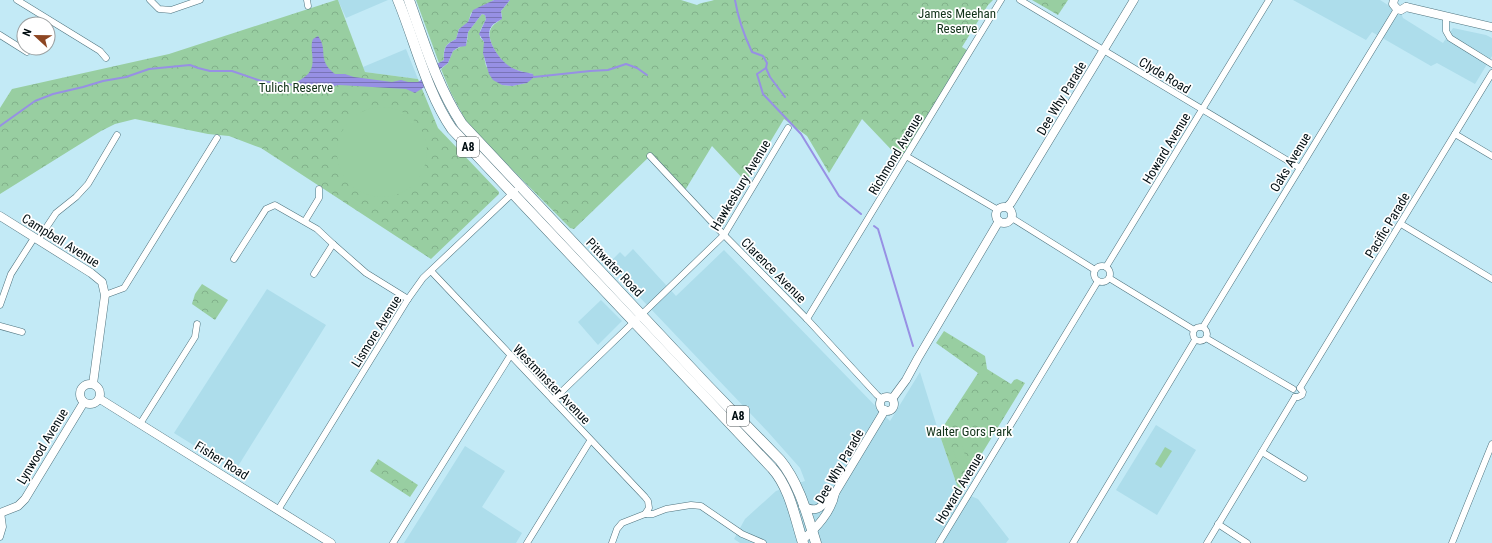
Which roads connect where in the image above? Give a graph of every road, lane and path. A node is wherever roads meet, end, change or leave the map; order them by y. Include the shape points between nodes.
1 (17, 0) edge
2 (150, 0) edge
3 (200, 0) edge
4 (398, 0) edge
5 (408, 0) edge
6 (1001, 0) edge
7 (1020, 0) edge
8 (1134, 0) edge
9 (1269, 0) edge
10 (1394, 0) edge
11 (1406, 4) edge
12 (1396, 9) junction
13 (1446, 17) junction
14 (1492, 27) edge
15 (0, 35) edge
16 (16, 45) edge
17 (1104, 51) junction
18 (106, 58) dead end
19 (1492, 64) edge
20 (1492, 73) edge
21 (1202, 110) junction
22 (788, 128) dead end
23 (1455, 134) junction
24 (117, 135) dead end
25 (217, 138) dead end
26 (650, 156) dead end
27 (906, 156) junction
28 (1492, 156) edge
29 (1300, 168) junction
30 (520, 186) junction
31 (319, 189) dead end
32 (512, 194) junction
33 (1007, 207) junction
34 (998, 210) junction
35 (0, 216) edge
36 (1012, 218) junction
37 (304, 221) junction
38 (999, 221) junction
39 (1401, 224) junction
40 (724, 235) junction
41 (36, 239) junction
42 (333, 244) junction
43 (234, 259) dead end
44 (1106, 267) junction
45 (1095, 270) junction
46 (431, 271) junction
47 (314, 274) dead end
48 (1109, 278) junction
49 (1492, 278) edge
50 (1098, 281) junction
51 (104, 295) junction
52 (408, 299) junction
53 (0, 305) edge
54 (642, 314) junction
55 (807, 319) junction
56 (634, 322) junction
57 (197, 324) dead end
58 (0, 326) edge
59 (1203, 327) junction
60 (1194, 330) junction
61 (22, 332) dead end
62 (1206, 338) junction
63 (1195, 340) junction
64 (510, 356) junction
65 (93, 384) junction
66 (1300, 388) junction
67 (1293, 389) junction
68 (1295, 397) junction
69 (100, 399) junction
70 (882, 399) junction
71 (892, 399) junction
72 (553, 400) junction
73 (84, 402) junction
74 (885, 410) junction
75 (140, 424) junction
76 (590, 441) junction
77 (1492, 444) edge
78 (1262, 452) junction
79 (1304, 478) dead end
80 (835, 493) junction
81 (803, 506) junction
82 (278, 510) junction
83 (1, 512) edge
84 (645, 514) junction
85 (1218, 524) junction
86 (812, 532) junction
87 (0, 537) edge
88 (326, 542) edge
89 (801, 542) edge
90 (393, 543) edge
91 (527, 543) edge
92 (612, 543) edge
93 (763, 543) edge
94 (816, 543) edge
95 (939, 543) edge
96 (1073, 543) edge
97 (1206, 543) edge
98 (1247, 543) edge
99 (1452, 543) edge

1 - 18 street via 100,51
2 - 3 street via 159,9 171,10
4 - 32 highway, Pittwater Road / A8 via 442,113 456,134
5 - 30 highway, Pittwater Road / A8 via 449,103 462,124
6 - 27 street, Richmond Avenue
7 - 17 street, Clyde Road
8 - 17 main road, Dee Why Parade
9 - 21 street, Howard Avenue
10 - 12 main road
11 - 12 main road via 1403,10
11 - 13 main road
12 - 29 street, Oaks Avenue
13 - 14 main road
13 - 19 street via 1446,31 1450,38
15 - 16 street
17 - 21 street, Clyde Road
17 - 33 main road, Dee Why Parade
20 - 23 street, Pacific Parade
21 - 29 street, Clyde Road
21 - 44 street, Howard Avenue
22 - 40 street, Hawkesbury Avenue
23 - 28 street
23 - 39 street, Pacific Parade
24 - 41 street via 88,184 56,213
25 - 51 street via 124,288
26 - 40 street, Clarence Avenue
27 - 34 street
27 - 55 street, Richmond Avenue
29 - 59 street, Oaks Avenue
30 - 32 street, Lismore Avenue
30 - 54 highway, Pittwater Road / A8
31 - 37 street via 319,198
32 - 46 street, Lismore Avenue
32 - 56 highway, Pittwater Road / A8
33 - 34 main road
33 - 36 main road via 1011,210
34 - 38 main road via 996,215
35 - 41 main road, Campbell Avenue
36 - 38 main road via 1005,223
36 - 45 street
37 - 42 street via 317,228
37 - 43 street via 275,205 266,209
38 - 71 main road via 906,380
39 - 49 street
39 - 66 street, Pacific Parade
40 - 54 street, Hawkesbury Avenue
40 - 55 street, Clarence Avenue
41 - 51 main road, Campbell Avenue via 96,276 102,282
41 - 53 street via 12,274
42 - 47 street
42 - 52 street via 366,273
44 - 45 street
44 - 48 street via 1110,273
45 - 50 street via 1094,276
46 - 52 street, Lismore Avenue
46 - 64 street, Westminster Avenue
48 - 50 street
48 - 60 street
50 - 95 street, Howard Avenue
51 - 65 main road, Campbell Avenue
52 - 82 street, Lismore Avenue
54 - 56 street, Hawkesbury Avenue
54 - 81 highway, Pittwater Road / A8 via 780,460 789,471
55 - 70 street, Clarence Avenue
56 - 72 street, Hawkesbury Avenue
56 - 89 highway, Pittwater Road / A8 via 777,473 788,495
57 - 75 street via 195,337
58 - 61 street
59 - 60 street
59 - 62 street via 1208,332
60 - 63 street
62 - 63 street via 1202,341
62 - 67 street
63 - 96 street
64 - 72 street, Westminster Avenue
64 - 90 street
65 - 69 main road via 99,388
65 - 73 main road via 86,384 81,390 80,396
66 - 67 street
66 - 68 street via 1302,395
67 - 68 street
68 - 78 street
69 - 73 main road via 94,404
69 - 75 main road, Fisher Road
70 - 71 main road
70 - 74 main road via 880,406
71 - 74 main road via 893,408
72 - 76 street, Westminster Avenue
73 - 83 main road, Lynwood Avenue via 25,499 18,506
74 - 80 main road, Dee Why Parade
75 - 82 main road, Fisher Road
76 - 84 street, Westminster Avenue via 645,497 649,508
76 - 91 street
77 - 99 street
78 - 79 street
78 - 85 street
80 - 81 main road via 819,508 814,510
80 - 86 main road, Dee Why Parade via 834,500
81 - 86 highway, Pittwater Road / A8
82 - 88 main road, Fisher Road
83 - 87 street, Lynwood Avenue via 3,527
84 - 92 street via 619,526
84 - 93 street via 691,505 701,506 742,534
85 - 97 street
85 - 98 street
86 - 89 main road, Dee Why Parade
86 - 94 highway, Pittwater Road / A8

